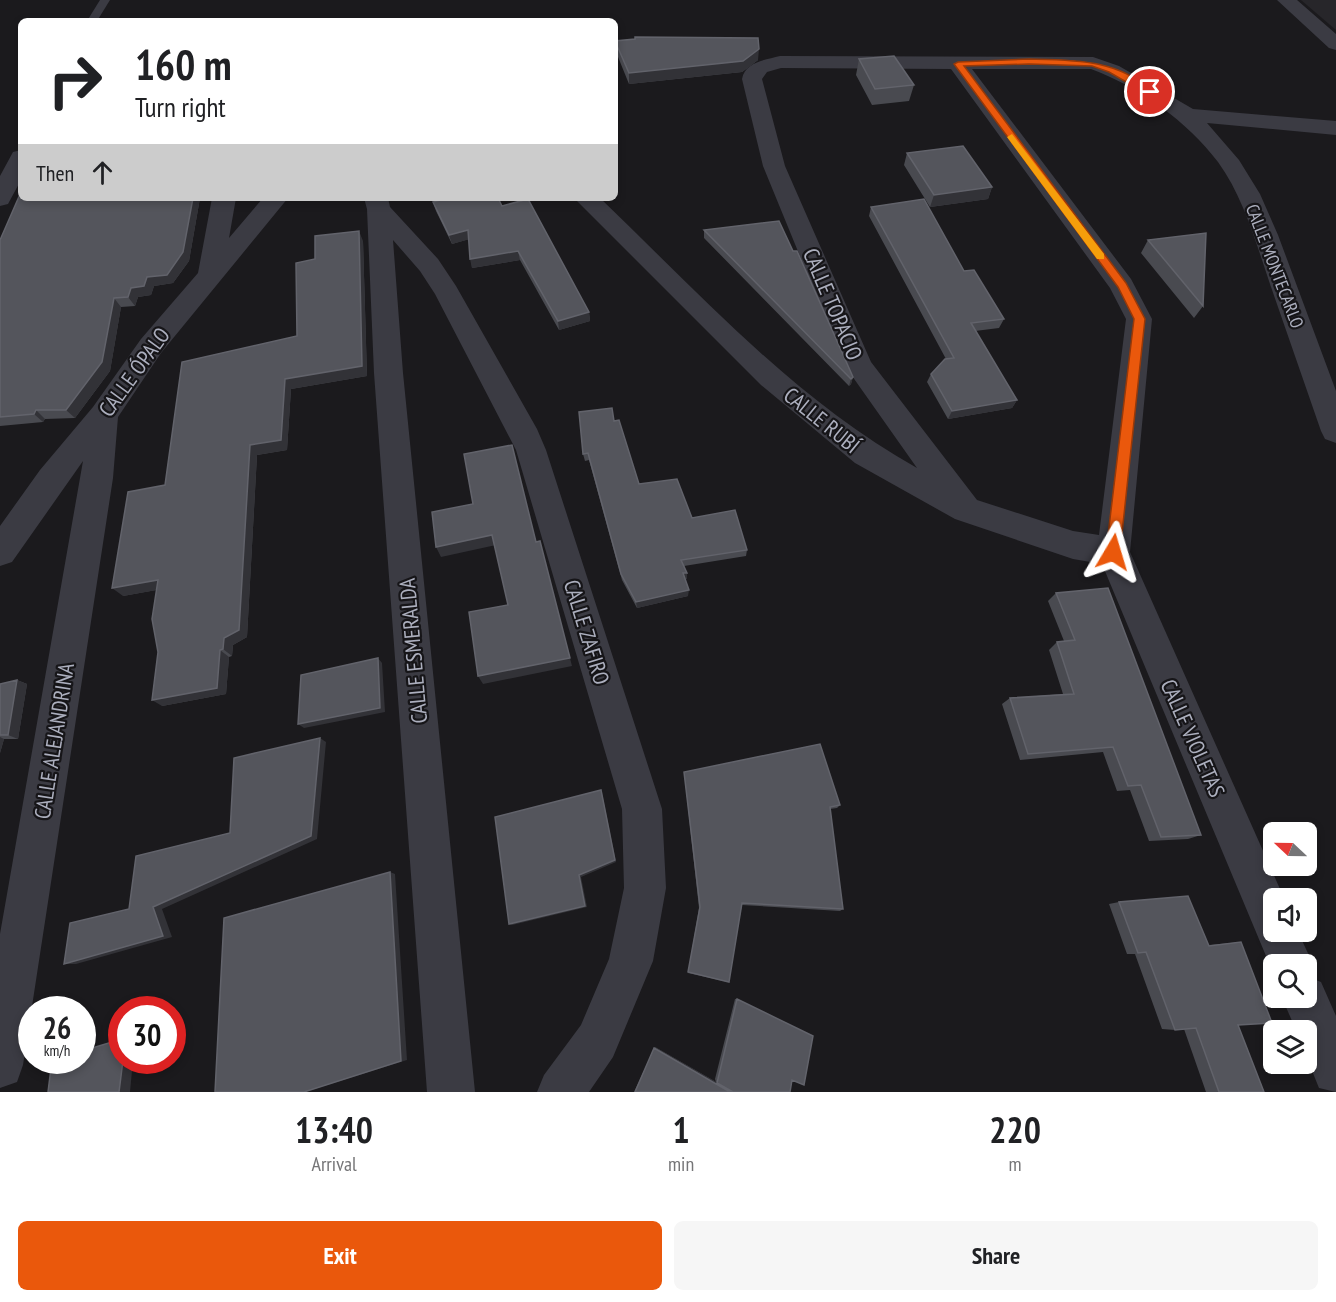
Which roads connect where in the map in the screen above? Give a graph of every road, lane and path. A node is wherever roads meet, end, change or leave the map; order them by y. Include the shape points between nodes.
1 (105, 0) edge
2 (1286, 0) edge
3 (94, 18) edge
4 (1336, 44) edge
5 (958, 64) junction
6 (1188, 115) junction
7 (1336, 128) edge
8 (18, 163) edge
9 (0, 199) edge
10 (223, 201) edge
11 (273, 201) edge
12 (589, 201) edge
13 (378, 204) edge
14 (210, 273) junction
15 (103, 416) junction
16 (1336, 431) edge
17 (966, 510) junction
18 (0, 552) edge
19 (1113, 552) junction
20 (1263, 900) edge
21 (1309, 1008) edge
22 (0, 1065) edge
23 (1336, 1071) edge
24 (451, 1092) edge
25 (561, 1092) edge

1 - 3 lane
2 - 4 street
5 - 6 street, CALLE MONTECARLO via 1093,63
5 - 17 street, CALLE TOPACIO via 780,62 760,68 752,79 774,166 859,366
5 - 19 street via 1122,285 1139,319
6 - 7 street
6 - 16 street, CALLE MONTECARLO via 1228,160 1248,194
8 - 9 street
10 - 14 street
11 - 14 street, CALLE ÓPALO
12 - 17 street, CALLE RUBÍ via 771,378 827,425 866,454
13 - 24 street, CALLE ESMERALDA via 388,382
13 - 25 street, CALLE ZAFIRO via 447,292 531,450 642,809 645,888 631,961 597,1041
14 - 15 street, CALLE ÓPALO via 151,346
15 - 18 street, CALLE ÓPALO via 51,479
15 - 22 street, CALLE ALEJANDRINA via 97,478
17 - 19 street, CALLE RUBÍ via 1073,545
19 - 20 street, CALLE VIOLETAS
21 - 23 street

